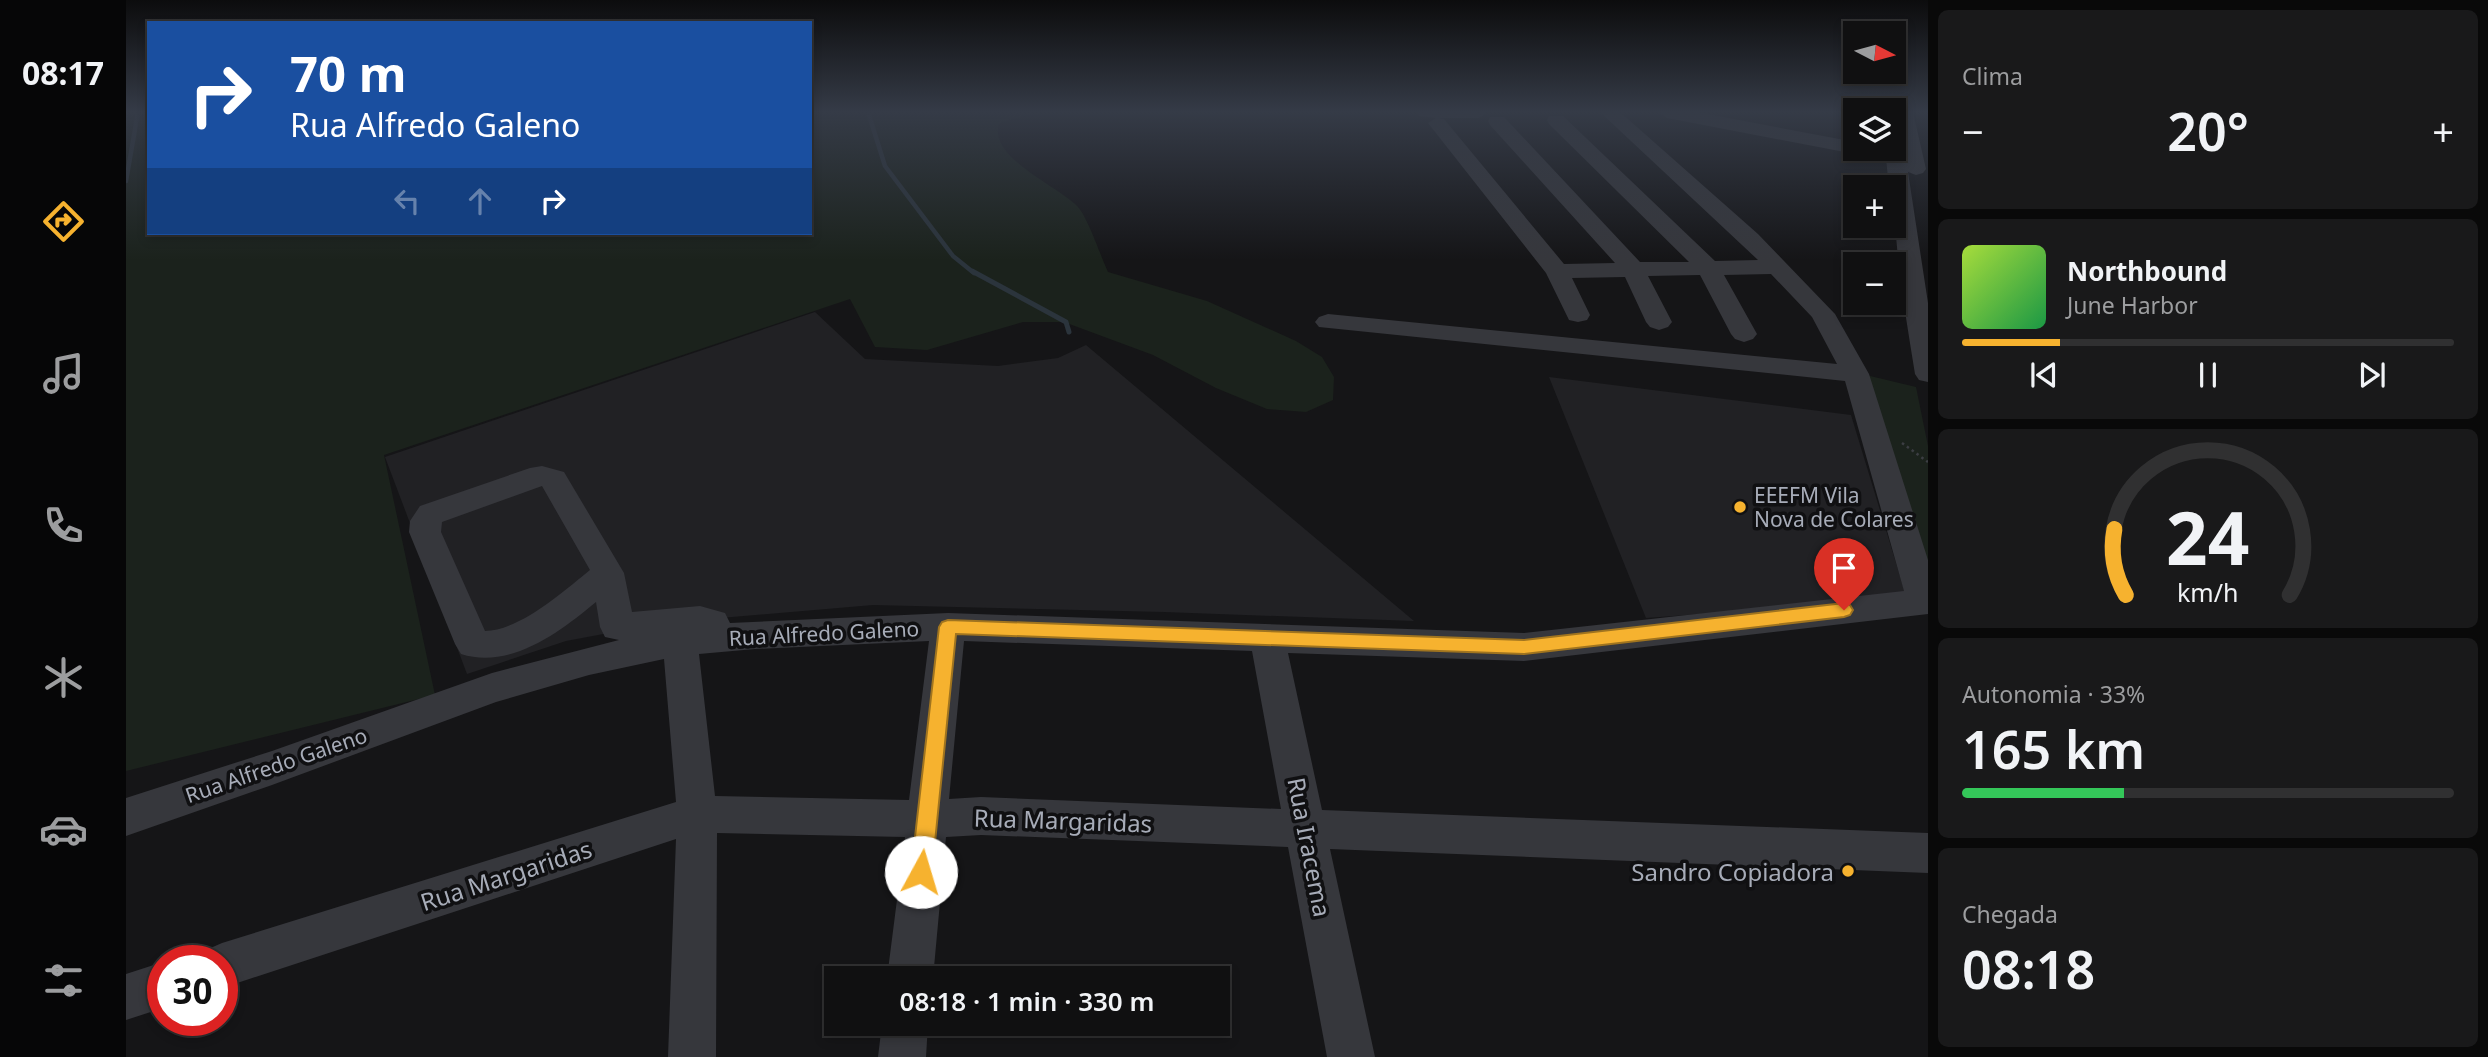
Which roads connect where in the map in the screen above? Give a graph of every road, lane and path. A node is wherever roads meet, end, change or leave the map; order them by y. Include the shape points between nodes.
1 (1468, 161) edge
2 (1531, 161) edge
3 (1599, 161) edge
4 (1665, 161) edge
5 (1909, 161) edge
6 (1909, 161) edge
7 (1928, 253) edge
8 (1707, 266) junction
9 (1777, 267) junction
10 (1633, 269) junction
11 (1557, 271) junction
12 (1920, 279) edge
13 (1578, 315) dead end
14 (1659, 321) dead end
15 (1328, 322) dead end
16 (1744, 334) dead end
17 (1856, 374) junction
18 (1928, 374) edge
19 (608, 573) junction
20 (1926, 601) edge
21 (617, 627) junction
22 (948, 627) junction
23 (755, 635) junction
24 (1267, 638) junction
25 (680, 642) junction
26 (527, 678) junction
27 (697, 814) junction
28 (126, 817) edge
29 (927, 819) junction
30 (1307, 828) junction
31 (1928, 853) edge
32 (238, 961) edge
33 (911, 966) edge
34 (147, 990) edge
35 (126, 997) edge
36 (904, 1036) edge
37 (692, 1057) edge
38 (902, 1057) edge
39 (1351, 1057) edge

1 - 11 street
2 - 10 street
3 - 8 street
4 - 9 street, Rua Alfredo Galeno
5 - 7 street
6 - 12 street
8 - 9 street
8 - 10 street
8 - 16 street
9 - 17 street, Rua Alfredo Galeno via 1823,314
10 - 11 street
10 - 14 street
11 - 13 street
12 - 18 street
15 - 17 street
17 - 20 street, Rua Alfredo Galeno
19 - 19 street via 553,479 530,478 431,514 426,521 425,532 473,644 499,646 567,608
19 - 21 street
20 - 24 street, Rua Alfredo Galeno via 1524,647
21 - 23 street via 700,619
21 - 26 street
22 - 23 street, Rua Alfredo Galeno
22 - 24 street, Rua Alfredo Galeno
22 - 29 street
23 - 25 street, Rua Alfredo Galeno
24 - 30 street, Rua Iracema
25 - 26 street, Rua Alfredo Galeno
25 - 27 street
26 - 28 street, Rua Alfredo Galeno
27 - 29 street, Rua Margaridas
27 - 32 street, Rua Margaridas
27 - 37 street
29 - 30 street, Rua Margaridas via 981,816
29 - 33 street
30 - 31 street, Rua Margaridas
30 - 39 street, Rua Iracema
34 - 35 street
36 - 38 street

